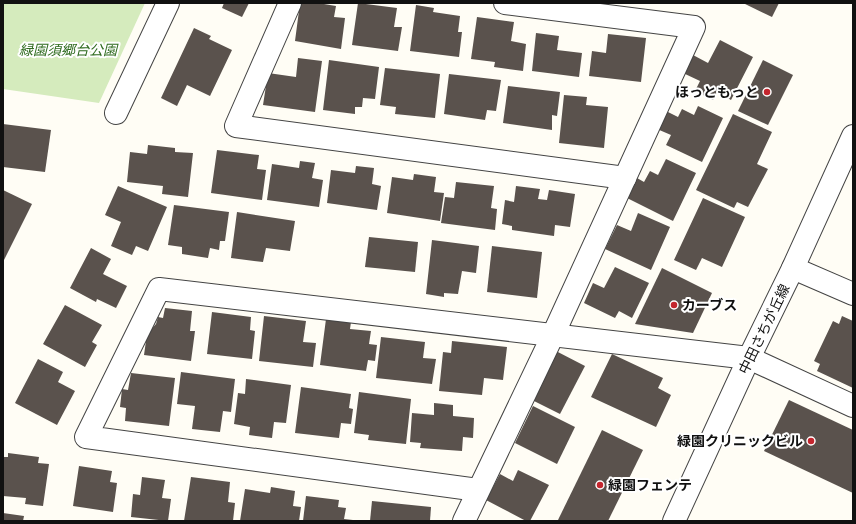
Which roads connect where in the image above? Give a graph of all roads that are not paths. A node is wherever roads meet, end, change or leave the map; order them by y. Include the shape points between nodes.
1 (168, 3) edge
2 (290, 3) edge
3 (505, 3) edge
4 (116, 113) dead end
5 (853, 136) edge
6 (625, 178) junction
7 (793, 268) junction
8 (853, 294) edge
9 (553, 335) junction
10 (749, 358) junction
11 (853, 406) edge
12 (478, 490) junction
13 (464, 521) edge
14 (674, 521) edge

1 - 4 street
2 - 6 street via 236,126
3 - 6 street via 694,27
5 - 7 street, 中田さちが丘線
6 - 9 street
7 - 8 street
7 - 10 street, 中田さちが丘線
9 - 10 street
9 - 12 street
9 - 12 street via 160,289 86,437
10 - 11 street
10 - 14 street, 中田さちが丘線
12 - 13 street

